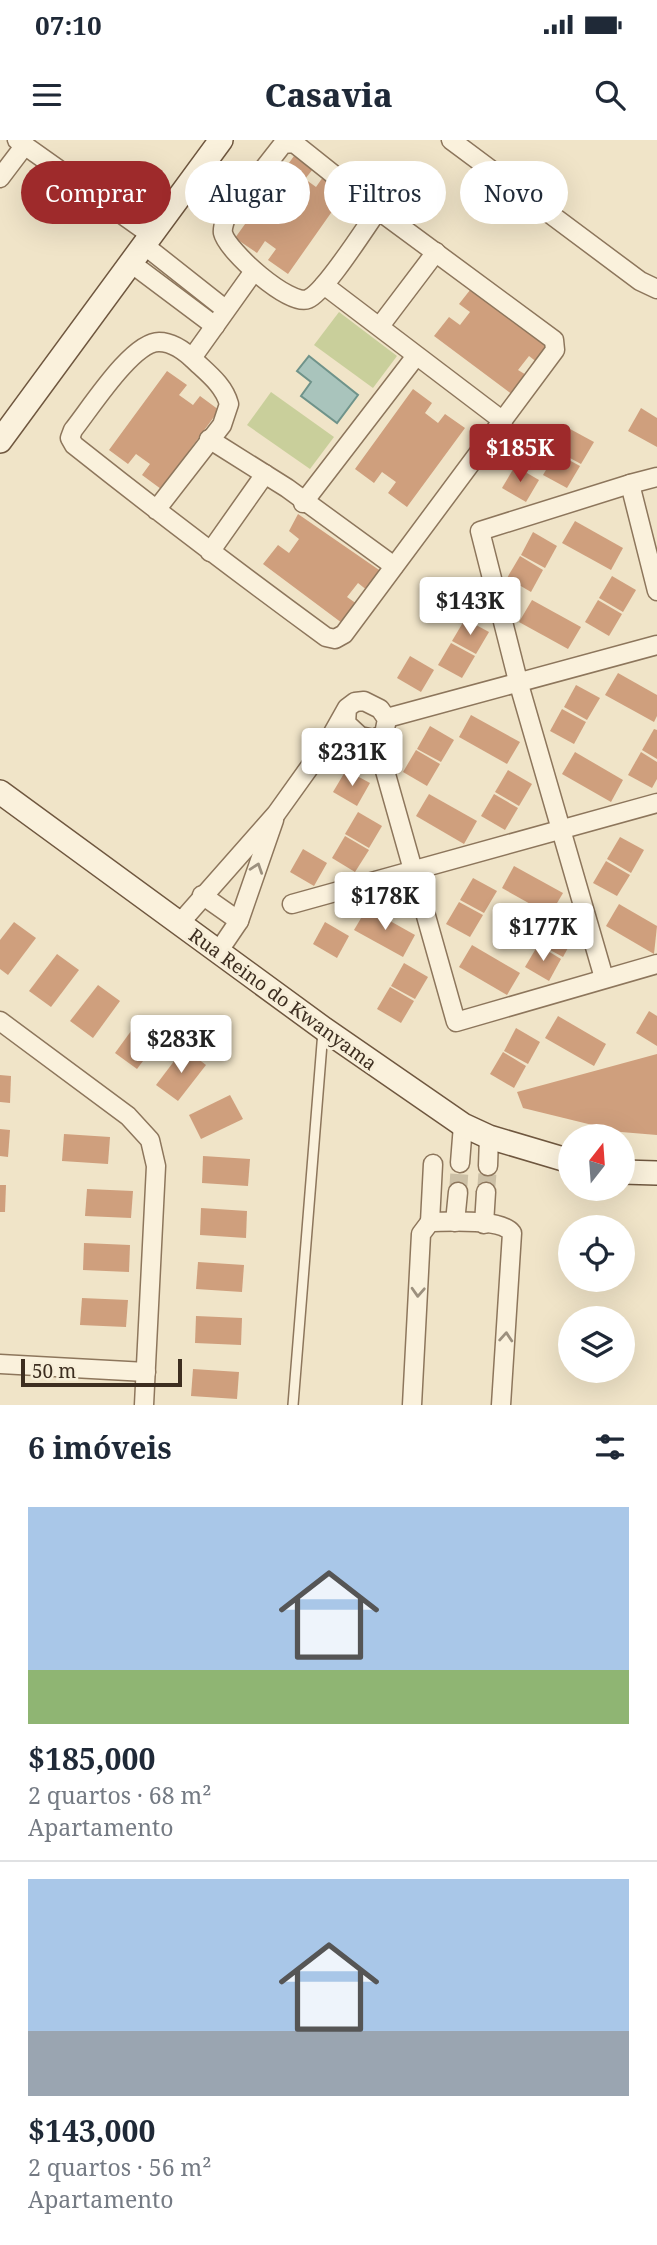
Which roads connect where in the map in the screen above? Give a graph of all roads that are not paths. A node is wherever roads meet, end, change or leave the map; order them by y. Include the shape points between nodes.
1 (221, 140) edge
2 (451, 140) edge
3 (21, 143) edge
4 (324, 167) edge
5 (0, 178) edge
6 (368, 224) edge
7 (397, 224) edge
8 (142, 248) junction
9 (436, 252) junction
10 (254, 271) junction
11 (324, 285) junction
12 (657, 289) edge
13 (226, 309) junction
14 (215, 326) junction
15 (380, 326) junction
16 (416, 356) junction
17 (191, 358) junction
18 (503, 421) junction
19 (209, 439) junction
20 (0, 441) edge
21 (265, 474) junction
22 (657, 477) edge
23 (630, 484) junction
24 (303, 503) junction
25 (156, 510) junction
26 (210, 552) junction
27 (394, 566) junction
28 (657, 591) edge
29 (657, 645) edge
30 (518, 681) junction
31 (347, 708) junction
32 (387, 718) junction
33 (353, 731) junction
34 (376, 739) junction
35 (329, 740) junction
36 (4, 797) edge
37 (657, 803) edge
38 (276, 814) junction
39 (563, 832) junction
40 (415, 870) junction
41 (202, 895) junction
42 (292, 904) dead end
43 (239, 921) junction
44 (179, 924) junction
45 (218, 952) junction
46 (657, 964) edge
47 (604, 978) junction
48 (0, 1021) edge
49 (324, 1029) junction
50 (463, 1125) junction
51 (489, 1138) junction
52 (558, 1158) edge
53 (460, 1163) tunnel mouth
54 (433, 1164) dead end
55 (488, 1166) tunnel mouth
56 (635, 1172) edge
57 (657, 1173) edge
58 (458, 1192) tunnel mouth
59 (486, 1192) tunnel mouth
60 (430, 1222) junction
61 (455, 1222) junction
62 (484, 1224) junction
63 (0, 1364) edge
64 (146, 1372) junction
65 (144, 1405) edge
66 (293, 1405) edge
67 (412, 1405) edge
68 (501, 1405) edge

1 - 8 street
2 - 12 street
3 - 5 street
3 - 8 street
4 - 10 street via 294,143 283,144 226,217 223,232 230,246
6 - 11 street
7 - 9 street
8 - 13 street
8 - 14 street
8 - 20 street
9 - 15 street
9 - 18 street via 557,345
10 - 11 street via 292,299 310,299
10 - 13 street
11 - 15 street
13 - 14 street
14 - 17 street
15 - 16 street
16 - 18 street
16 - 24 street
17 - 19 street via 221,386 229,404 228,416
17 - 25 street via 171,344 149,344 140,349 70,438
18 - 27 street
19 - 21 street
19 - 25 street
21 - 24 street
21 - 26 street
22 - 23 street
23 - 28 street
23 - 30 street via 480,531
24 - 27 street
25 - 26 street
26 - 27 street via 335,639 344,635
29 - 30 street
30 - 32 street
30 - 39 street
31 - 32 street via 365,701
31 - 33 street via 345,718
31 - 35 street
32 - 34 street via 387,729
33 - 34 street
33 - 35 street
34 - 40 street
35 - 38 street
36 - 44 street, Rua Reino do Kwanyama
37 - 39 street
38 - 41 street
43 -> 38 street
39 - 40 street
39 - 47 street
40 - 42 street
40 - 47 street via 456,1022
41 - 43 street
41 - 44 street
43 - 45 street
44 - 45 street, Rua Reino do Kwanyama
45 - 49 street, Rua Reino do Kwanyama
46 - 47 street
48 - 64 street via 128,1116 150,1140 156,1166
49 - 50 street, Rua Reino do Kwanyama
49 - 66 lane
50 - 51 street, Rua Reino do Kwanyama
50 - 53 street
51 - 52 street, Rua Reino do Kwanyama
51 - 55 street
54 - 60 street
56 - 57 street
58 - 61 street
59 - 62 street
60 - 61 street
60 -> 67 street via 421,1234
61 - 62 street
68 -> 62 street via 512,1233 502,1225
63 - 64 street
64 - 65 street

